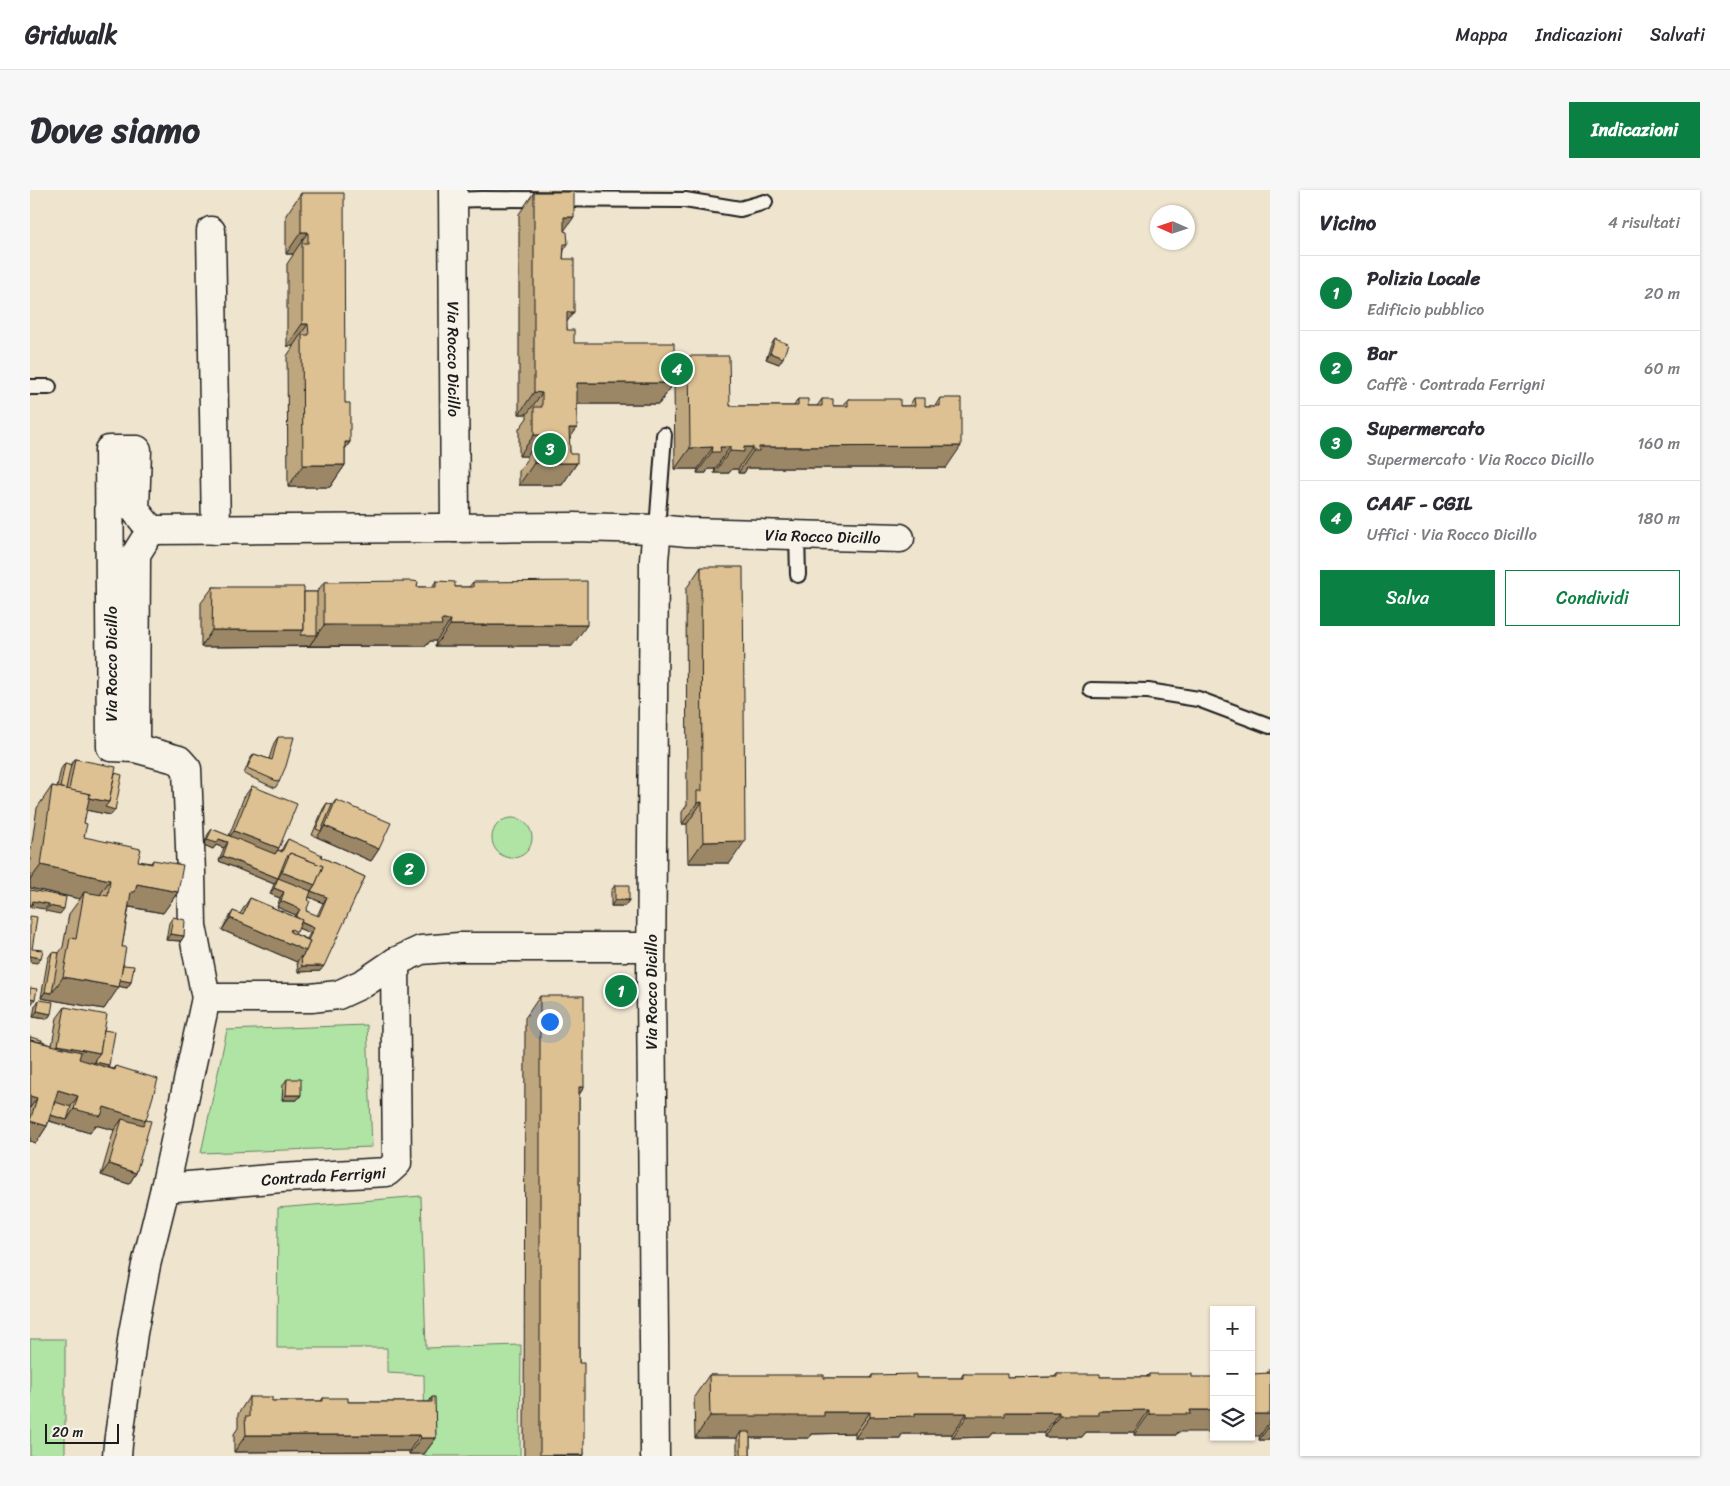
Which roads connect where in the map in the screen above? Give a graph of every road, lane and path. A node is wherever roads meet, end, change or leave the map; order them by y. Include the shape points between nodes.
1 (453, 195) edge
2 (765, 202) dead end
3 (211, 231) dead end
4 (30, 387) edge
5 (49, 388) dead end
6 (664, 435) dead end
7 (455, 528) junction
8 (656, 529) junction
9 (151, 530) junction
10 (216, 530) junction
11 (797, 535) junction
12 (900, 538) dead end
13 (798, 575) dead end
14 (1091, 690) dead end
15 (1270, 726) edge
16 (135, 748) junction
17 (650, 947) junction
18 (395, 962) junction
19 (206, 998) junction
20 (165, 1188) junction
21 (118, 1456) edge
22 (656, 1456) edge

1 - 2 lane via 481,199 685,200 740,208
1 - 7 street, Via Rocco Dicillo
3 - 10 street
4 - 5 lane
6 - 8 lane
7 - 8 street, Via Rocco Dicillo
7 - 10 street, Via Rocco Dicillo
8 - 11 street, Via Rocco Dicillo
8 - 17 street, Via Rocco Dicillo
9 - 10 street, Via Rocco Dicillo
9 - 16 street, Via Rocco Dicillo via 136,554
9 - 16 street, Via Rocco Dicillo via 135,510 137,450 109,450 111,747
11 - 12 street, Via Rocco Dicillo
11 - 13 lane
14 - 15 lane via 1148,691 1198,699
16 - 19 street via 179,760 188,769 192,926
17 - 18 street via 459,947 421,950
17 - 22 street, Via Rocco Dicillo
18 - 19 street via 364,983 338,995
18 - 20 street, Contrada Ferrigni via 397,1163 388,1172
19 - 20 street
20 - 21 street via 133,1333

